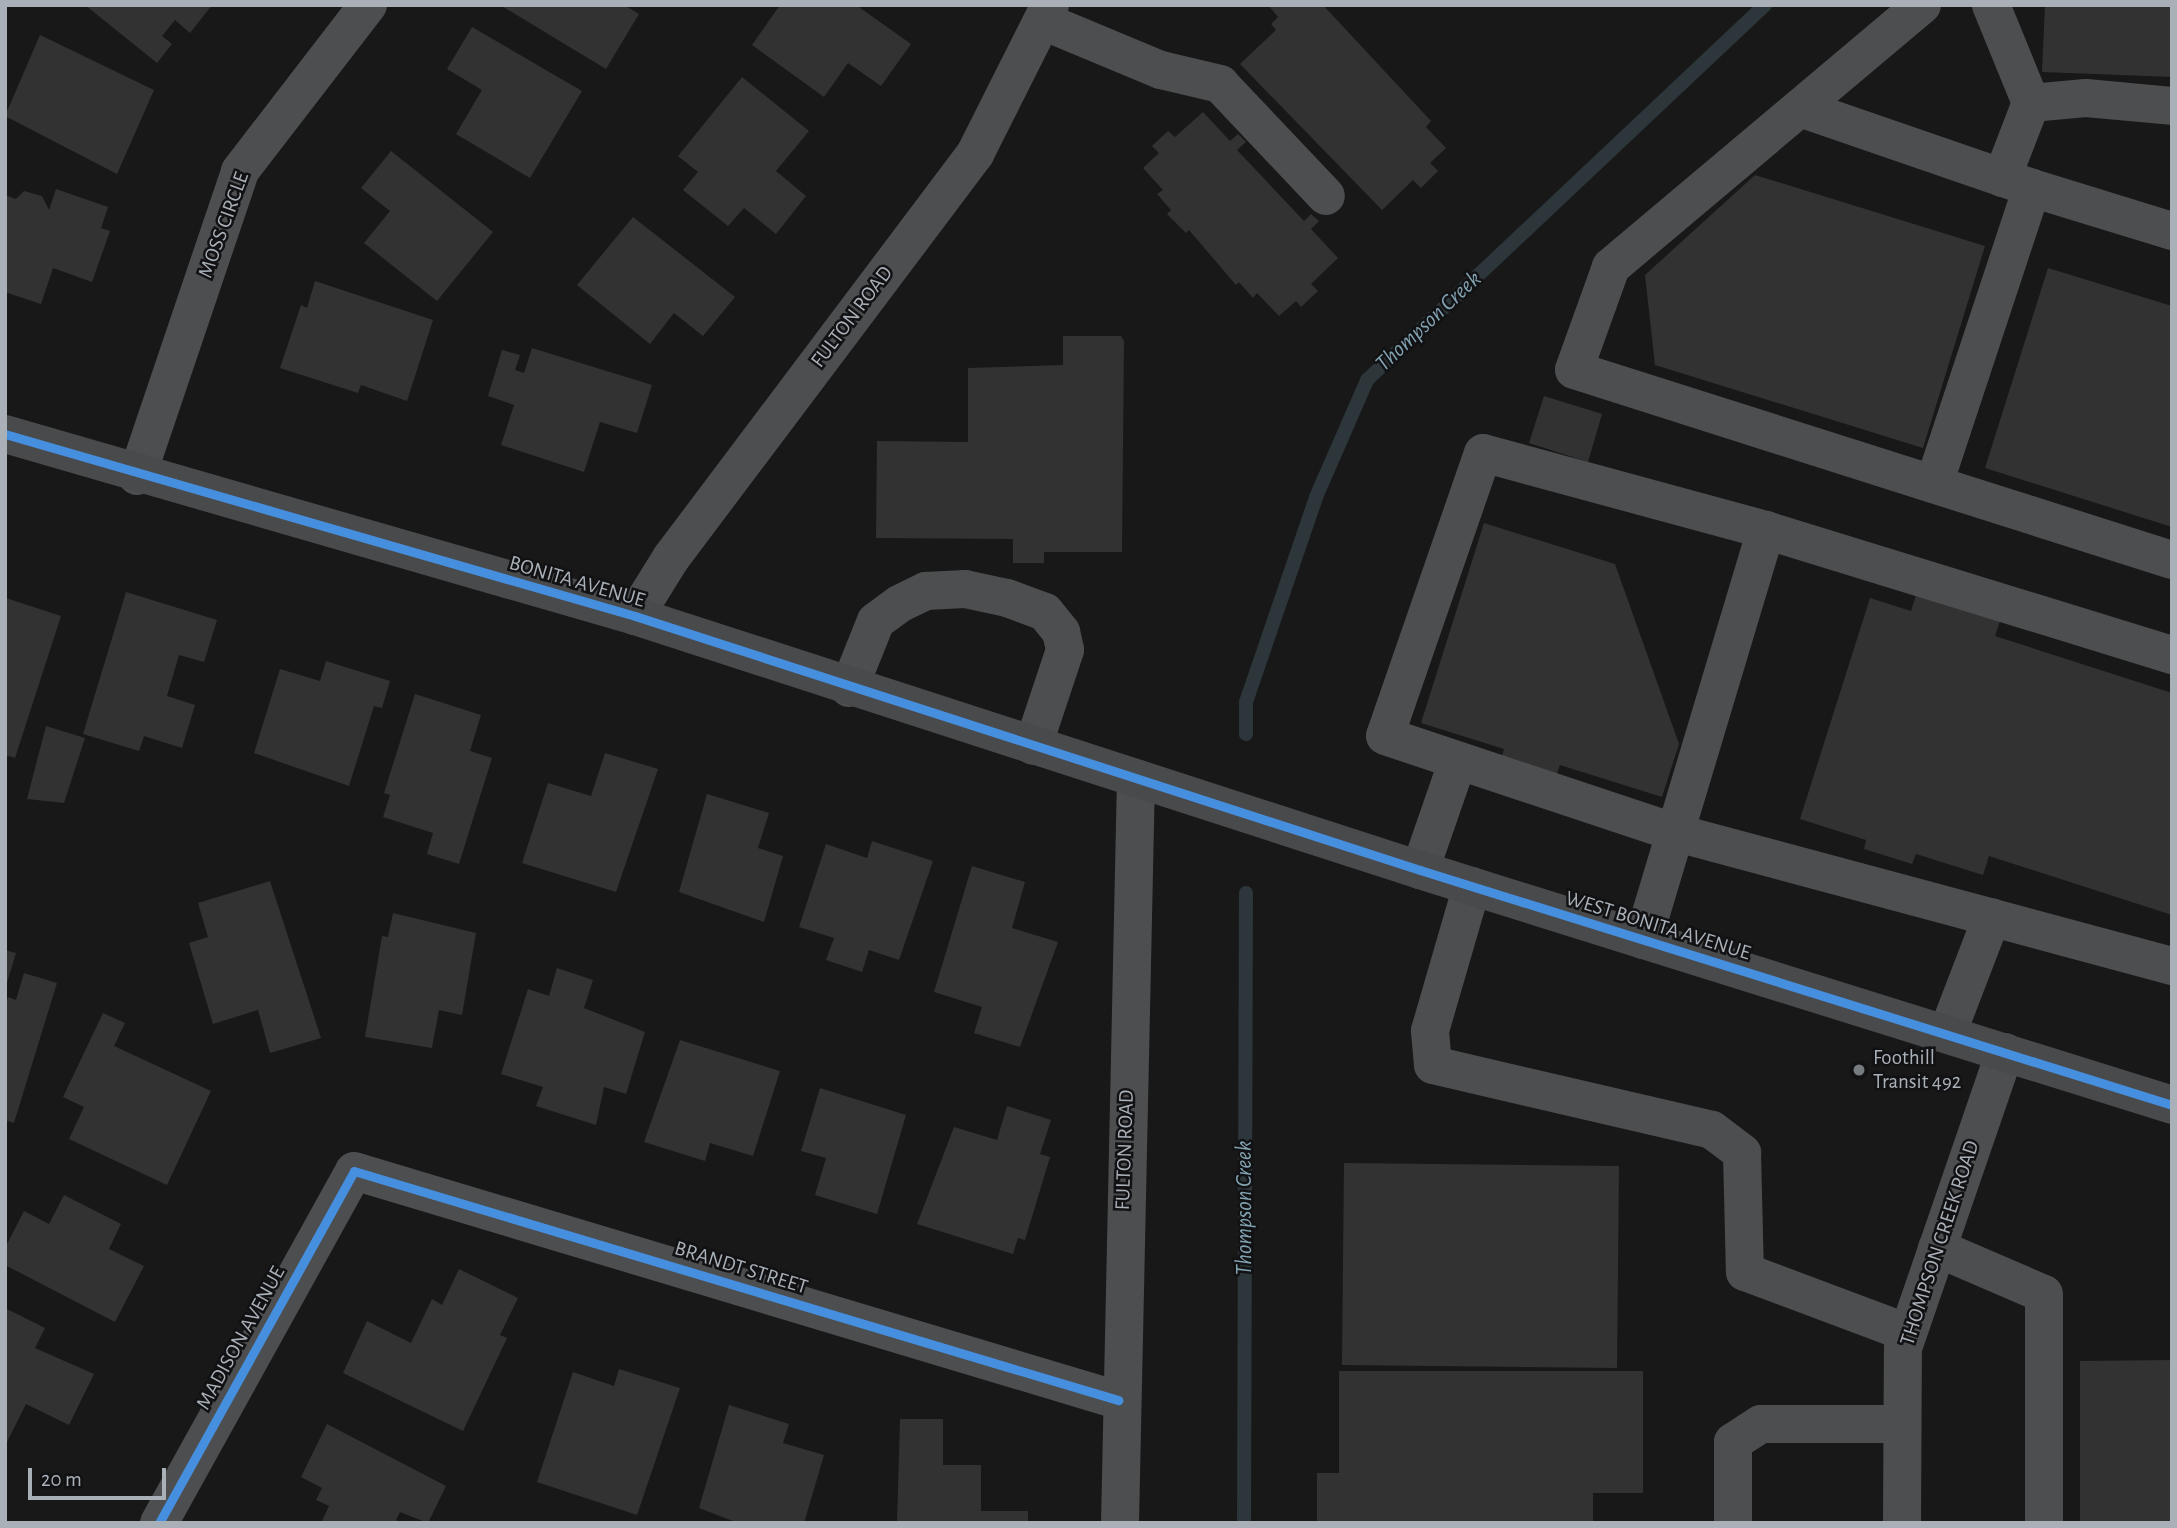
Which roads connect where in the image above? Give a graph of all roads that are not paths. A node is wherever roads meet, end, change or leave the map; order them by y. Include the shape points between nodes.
1 (369, 5) edge
2 (1922, 5) edge
3 (1992, 5) edge
4 (1046, 13) edge
5 (2031, 103) junction
6 (2172, 106) edge
7 (1800, 108) junction
8 (2017, 183) junction
9 (1326, 196) dead end
10 (2172, 231) edge
11 (5, 434) edge
12 (136, 476) junction
13 (1934, 484) junction
14 (1766, 530) junction
15 (2172, 559) edge
16 (635, 616) junction
17 (2172, 655) edge
18 (849, 688) junction
19 (1032, 746) junction
20 (1457, 763) junction
21 (1136, 778) junction
22 (1677, 833) junction
23 (1420, 870) junction
24 (1472, 887) junction
25 (1992, 917) junction
26 (1643, 940) junction
27 (2172, 966) edge
28 (1947, 1034) junction
29 (2005, 1052) junction
30 (2172, 1105) edge
31 (354, 1171) joint
32 (1937, 1248) junction
33 (1908, 1333) junction
34 (1118, 1400) junction
35 (1902, 1424) junction
36 (159, 1523) edge
37 (1120, 1523) edge
38 (1733, 1523) edge
39 (1902, 1523) edge
40 (2044, 1523) edge

1 - 12 street, MOSS CIRCLE via 240,171
2 - 7 street
3 - 5 street
4 - 9 street via 1161,70 1220,84
4 - 16 street, FULTON ROAD via 975,154 671,558
5 - 6 street via 2086,98
5 - 8 street
7 - 8 street
7 - 13 street via 1611,267 1574,370
8 - 10 street
8 - 13 street
11 - 12 main road, BONITA AVENUE
12 - 16 main road, BONITA AVENUE
13 - 15 street
14 - 17 street
14 - 20 street via 1483,453 1385,736
14 - 22 street
16 - 18 main road, BONITA AVENUE
18 - 19 main road, BONITA AVENUE
18 - 19 street via 876,621 899,604 926,591 965,589 1007,598 1045,612 1063,641
19 - 21 main road, BONITA AVENUE
20 - 22 street
20 - 23 street
21 - 23 main road, WEST BONITA AVENUE
21 - 34 street, FULTON ROAD
22 - 25 street
22 - 26 street
23 - 24 main road, WEST BONITA AVENUE
24 - 26 main road, WEST BONITA AVENUE
24 - 33 street via 1430,1031 1433,1065 1712,1130 1742,1153 1745,1272
25 - 27 street
25 - 28 street
26 - 28 main road, WEST BONITA AVENUE
28 - 29 main road, WEST BONITA AVENUE
29 - 30 main road, WEST BONITA AVENUE
29 - 32 street, THOMPSON CREEK ROAD
31 - 34 street, BRANDT STREET
31 - 36 street, MADISON AVENUE
32 - 33 street, THOMPSON CREEK ROAD
32 - 40 street via 2044,1294
33 - 35 street, THOMPSON CREEK ROAD via 1903,1348
34 - 37 street, FULTON ROAD
35 - 38 street via 1761,1424 1733,1442
35 - 39 street, THOMPSON CREEK ROAD

